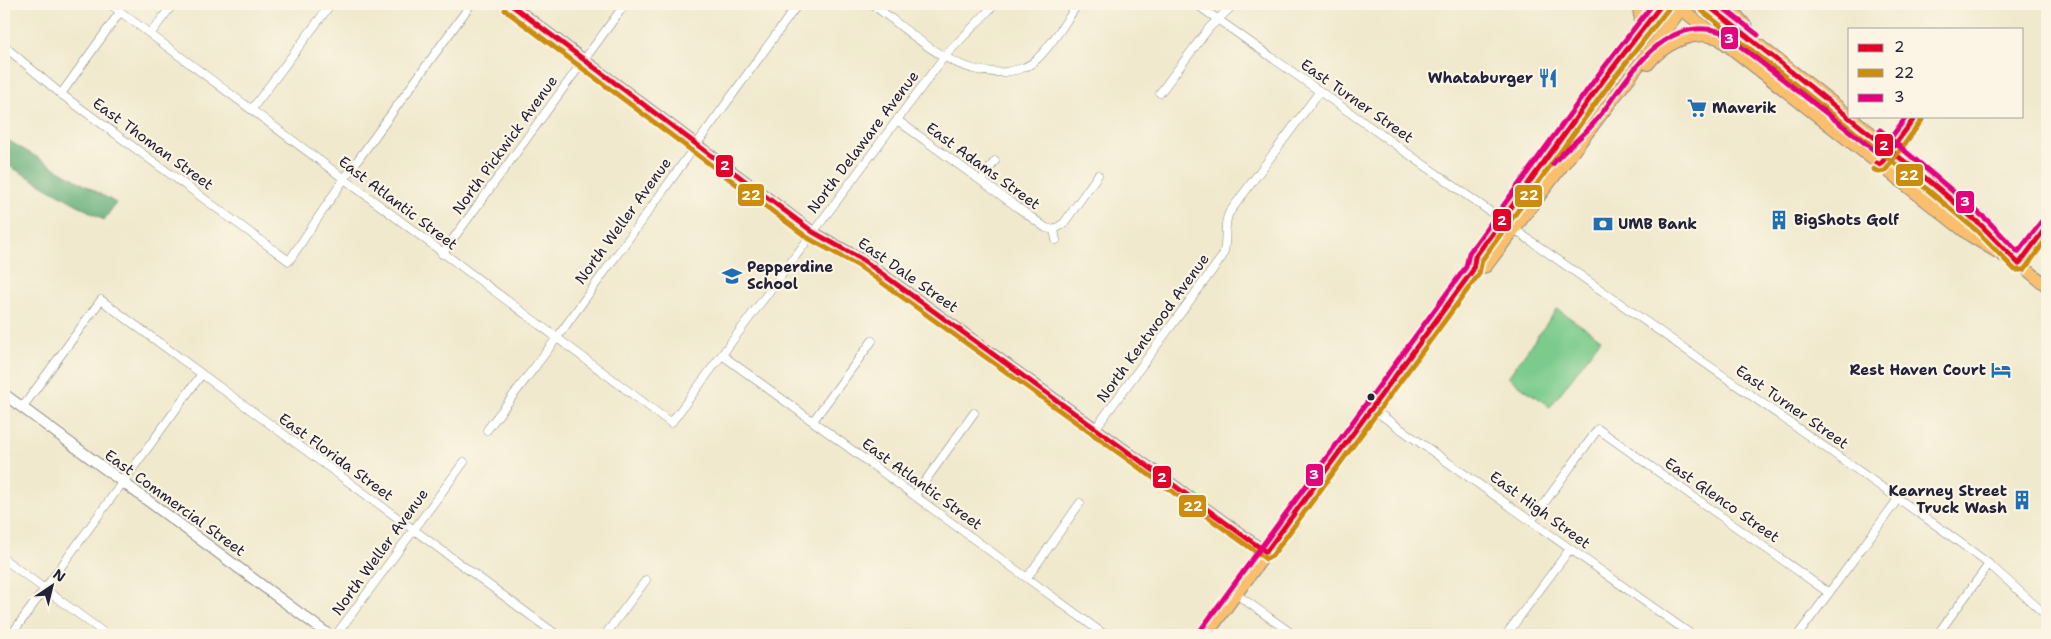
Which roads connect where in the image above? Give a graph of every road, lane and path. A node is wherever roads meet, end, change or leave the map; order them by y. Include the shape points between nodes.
1 (110, 4) edge
2 (173, 4) edge
3 (332, 4) edge
4 (470, 4) edge
5 (510, 4) edge
6 (625, 4) edge
7 (798, 4) edge
8 (872, 4) edge
9 (995, 4) edge
10 (1078, 4) edge
11 (1196, 4) edge
12 (1234, 4) edge
13 (1638, 4) edge
14 (1662, 4) edge
15 (1706, 4) edge
16 (1727, 4) edge
17 (1680, 5) edge
18 (120, 12) junction
19 (1218, 19) junction
20 (151, 33) junction
21 (1718, 38) junction
22 (1632, 42) junction
23 (4, 46) edge
24 (944, 57) junction
25 (585, 60) junction
26 (1320, 91) junction
27 (1160, 93) dead end
28 (60, 94) junction
29 (252, 109) junction
30 (1848, 109) edge
31 (1848, 116) edge
32 (1851, 118) edge
33 (1857, 118) edge
34 (897, 120) junction
35 (1875, 137) junction
36 (695, 144) junction
37 (1572, 152) junction
38 (994, 161) dead end
39 (1538, 170) junction
40 (1098, 175) dead end
41 (344, 179) junction
42 (981, 180) junction
43 (1502, 220) junction
44 (1514, 229) junction
45 (1054, 230) junction
46 (813, 232) junction
47 (1056, 240) dead end
48 (442, 254) junction
49 (2019, 264) junction
50 (1479, 268) junction
51 (2047, 286) edge
52 (556, 339) junction
53 (872, 340) dead end
54 (722, 355) junction
55 (200, 375) junction
56 (4, 394) edge
57 (22, 408) junction
58 (1371, 408) junction
59 (974, 413) dead end
60 (813, 421) junction
61 (670, 423) joint
62 (1095, 428) junction
63 (487, 430) dead end
64 (464, 462) dead end
65 (123, 482) junction
66 (915, 495) junction
67 (1898, 499) junction
68 (1080, 503) dead end
69 (1532, 520) junction
70 (413, 530) junction
71 (1570, 549) junction
72 (1266, 552) junction
73 (4, 559) edge
74 (1989, 564) junction
75 (1026, 578) junction
76 (646, 580) dead end
77 (45, 590) junction
78 (1830, 593) junction
79 (1236, 594) junction
80 (2047, 616) edge
81 (11, 635) edge
82 (107, 635) edge
83 (329, 635) edge
84 (336, 635) edge
85 (557, 635) edge
86 (605, 635) edge
87 (1105, 635) edge
88 (1206, 635) edge
89 (1294, 635) edge
90 (1506, 635) edge
91 (1692, 635) edge
92 (1798, 635) edge
93 (1938, 635) edge

1 - 18 street, East Atlantic Street
2 - 20 street
3 - 29 street
4 - 41 street
5 - 25 street, East Dale Street
6 - 25 street, North Pickwick Avenue
7 - 36 street, North Weller Avenue
8 - 24 street
9 - 24 street, North Delaware Avenue
10 - 24 street via 1037,60 1024,68 989,73
11 - 19 street, East Turner Street
12 - 19 street
13 - 22 main road via 1641,20
14 - 22 main road
15 - 31 main road
16 - 30 main road via 1752,32
17 - 21 main road
17 - 37 main road
18 - 20 street, East Atlantic Street
18 - 28 street
19 - 26 street, East Turner Street
19 - 27 street
20 - 29 street, East Atlantic Street
21 - 37 main road via 1696,35 1657,53 1599,128
21 - 49 main road via 1971,236
22 - 39 main road
23 - 28 street, East Thoman Street
24 - 34 street, North Delaware Avenue
25 - 36 street, East Dale Street
25 - 48 street, North Pickwick Avenue
26 - 43 street, East Turner Street
26 - 62 street, North Kentwood Avenue via 1229,213 1222,257
28 - 41 street, East Thoman Street via 289,261
29 - 41 street, East Atlantic Street
32 - 35 main road
33 - 35 main road
34 - 42 street, East Adams Street
34 - 46 street, North Delaware Avenue
35 - 49 main road via 1975,220
36 - 46 street, East Dale Street
36 - 52 street, North Weller Avenue
37 - 44 main road
38 - 42 street
39 - 43 main road
39 - 44 main road via 1539,181 1514,217
40 - 45 street via 1064,223
41 - 48 street, East Atlantic Street
42 - 45 street, East Adams Street via 1046,228
43 - 50 main road via 1475,257
44 - 50 main road
44 - 67 street, East Turner Street
45 - 47 street
46 - 54 street, North Delaware Avenue
46 - 62 street, East Dale Street via 863,260
48 - 52 street, East Atlantic Street
49 - 51 main road
50 - 58 main road
52 - 61 street, East Atlantic Street
52 - 63 street, North Weller Avenue
53 - 60 street
54 - 60 street, East Atlantic Street
54 - 61 street, North Delaware Avenue
55 - 57 street, East Florida Street via 101,300
55 - 65 street
55 - 70 street, East Florida Street
56 - 57 street, East Commercial Street
57 - 65 street, East Commercial Street
58 - 69 street, East High Street
58 - 72 main road
59 - 66 street
60 - 66 street, East Atlantic Street
62 - 72 street, East Dale Street
64 - 70 street, North Weller Avenue
65 - 77 street
65 - 83 street, East Commercial Street
66 - 75 street, East Atlantic Street
67 - 74 street, East Turner Street
67 - 78 street
68 - 75 street
69 - 71 street, East High Street
69 - 78 street, East Glenco Street via 1598,429
70 - 84 street, North Weller Avenue
70 - 85 street, East Florida Street
71 - 90 street
71 - 91 street, East High Street
72 - 79 main road
73 - 77 street
74 - 80 street, East Turner Street
74 - 93 street
75 - 87 street, East Atlantic Street
76 - 86 street
77 - 81 street
77 - 82 street
78 - 92 street
79 - 88 main road
79 - 89 street

